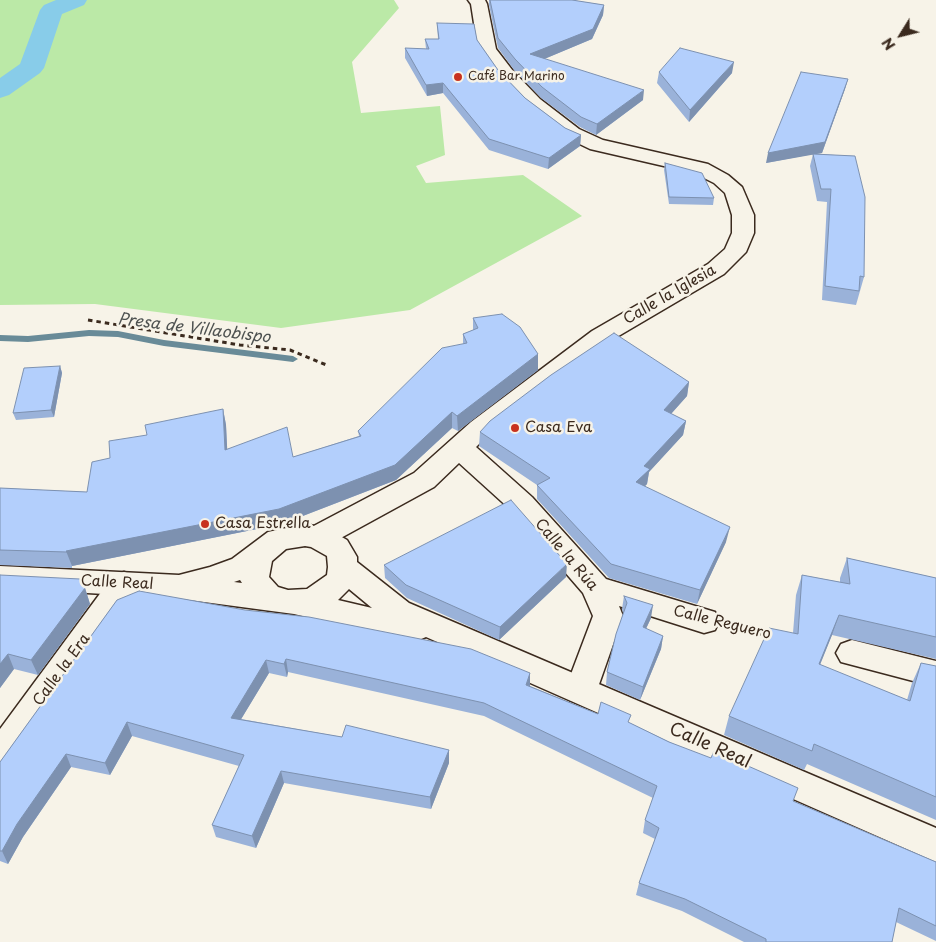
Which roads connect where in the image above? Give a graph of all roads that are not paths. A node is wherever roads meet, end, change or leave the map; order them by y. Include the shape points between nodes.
1 (476, 0) edge
2 (459, 447) junction
3 (318, 537) junction
4 (259, 556) junction
5 (343, 567) junction
6 (0, 576) edge
7 (124, 584) junction
8 (174, 586) junction
9 (596, 587) junction
10 (287, 602) junction
11 (704, 621) road end
12 (484, 648) junction
13 (852, 653) dead end
14 (936, 674) edge
15 (581, 690) junction
16 (0, 756) edge
17 (936, 845) edge

1 - 2 street, Calle la Iglesia via 487,49 533,103 572,133 598,145 701,168 721,178 735,191 743,215 743,233 735,252 716,269 601,336
2 - 3 street, Calle la Iglesia via 424,480
2 - 9 street, Calle la Rúa via 522,504
3 - 4 street via 285,538 267,547
3 - 5 street via 337,548
4 - 8 street, Calle Real via 214,578
4 - 10 street via 254,577 259,587 267,595
5 - 10 street via 334,588 323,595 310,601
5 - 12 street, Calle Real via 398,612
6 - 7 street, Calle Real
7 - 8 street, Calle Real
7 - 16 street, Calle la Era
8 - 10 street, Calle Real
9 - 11 street, Calle Reguero
9 - 15 street, Calle la Rúa via 608,616
10 - 12 street, Calle Real
12 - 15 street, Calle Real
13 - 14 street
15 - 17 street, Calle Real

